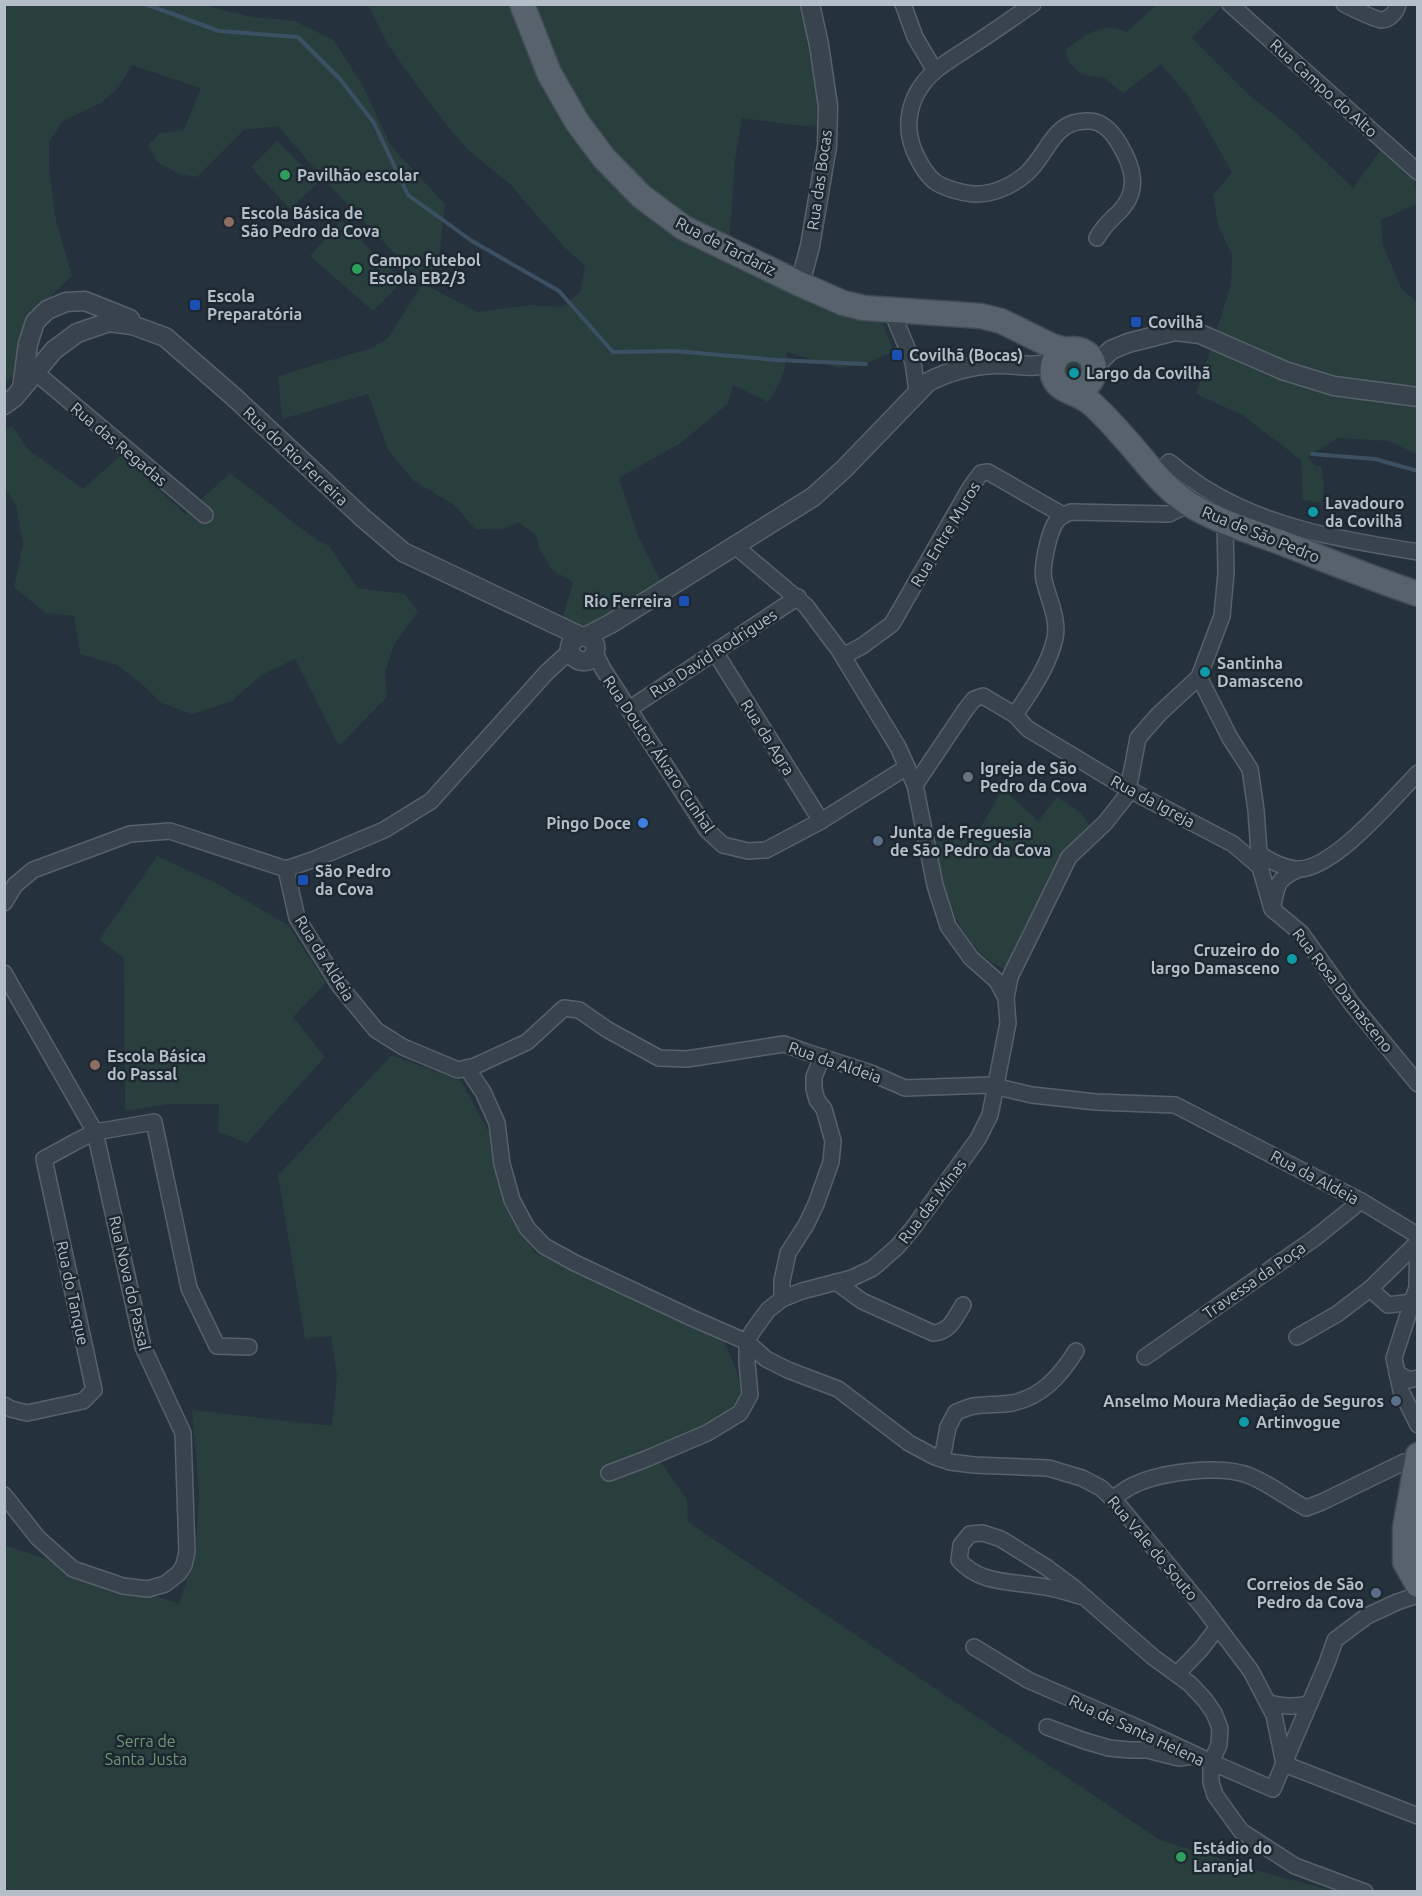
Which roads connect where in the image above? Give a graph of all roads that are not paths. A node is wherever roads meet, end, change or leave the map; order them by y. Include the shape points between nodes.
1 (522, 4) edge
2 (810, 4) edge
3 (903, 4) edge
4 (1034, 4) edge
5 (1230, 4) edge
6 (1344, 4) edge
7 (1398, 4) edge
8 (935, 71) junction
9 (1418, 172) edge
10 (1097, 238) dead end
11 (800, 284) junction
12 (891, 310) junction
13 (35, 322) junction
14 (165, 337) junction
15 (1128, 343) junction
16 (54, 350) junction
17 (1066, 366) junction
18 (35, 372) junction
19 (1094, 376) junction
20 (22, 388) junction
21 (917, 392) junction
22 (1418, 397) edge
23 (4, 405) edge
24 (1101, 413) junction
25 (1157, 476) junction
26 (1189, 504) junction
27 (204, 515) dead end
28 (1063, 515) junction
29 (1225, 521) junction
30 (735, 546) junction
31 (1418, 552) edge
32 (1418, 594) edge
33 (798, 597) junction
34 (585, 651) junction
35 (715, 652) junction
36 (843, 656) junction
37 (1199, 677) junction
38 (629, 709) junction
39 (1015, 716) junction
40 (907, 767) junction
41 (1418, 773) edge
42 (915, 785) junction
43 (1128, 789) junction
44 (821, 821) junction
45 (1260, 861) junction
46 (286, 869) junction
47 (1299, 869) junction
48 (4, 903) edge
49 (1272, 909) junction
50 (4, 973) edge
51 (1006, 998) junction
52 (822, 1057) junction
53 (467, 1068) junction
54 (1418, 1084) edge
55 (996, 1086) junction
56 (95, 1132) junction
57 (1361, 1201) junction
58 (1417, 1234) edge
59 (1417, 1243) edge
60 (836, 1282) junction
61 (1371, 1288) junction
62 (782, 1299) junction
63 (1412, 1302) junction
64 (963, 1305) dead end
65 (1297, 1337) dead end
66 (747, 1342) junction
67 (249, 1347) dead end
68 (1076, 1352) dead end
69 (1145, 1357) dead end
70 (1397, 1373) junction
71 (1418, 1378) edge
72 (4, 1405) edge
73 (1418, 1425) edge
74 (1417, 1458) edge
75 (942, 1459) junction
76 (609, 1473) dead end
77 (4, 1495) edge
78 (1113, 1498) junction
79 (1418, 1584) edge
80 (1418, 1595) edge
81 (1086, 1598) junction
82 (1218, 1627) junction
83 (974, 1647) dead end
84 (1177, 1674) junction
85 (1268, 1703) junction
86 (1310, 1703) junction
87 (1047, 1726) dead end
88 (1196, 1756) junction
89 (1210, 1762) junction
90 (1284, 1764) junction
91 (1418, 1816) edge
92 (1365, 1892) edge

1 - 11 main road, Rua de Tardariz via 549,73 577,122 604,158 641,196 684,228
2 - 11 street, Rua das Bocas via 828,106 827,146
3 - 8 street via 915,38
4 - 8 street
5 - 9 street, Rua Campo do Alto
6 - 7 street via 1381,20 1389,18
8 - 10 street via 919,88 910,108 908,128 911,146 922,167 934,181 951,188 972,194 993,192 1028,172 1060,130 1074,121 1093,121 1107,127 1131,165 1133,183 1131,198 1103,226
11 - 12 main road, Rua de Tardariz via 843,303
12 - 17 main road, Rua de Tardariz via 1001,321 1034,337
12 - 21 street via 913,362
13 - 14 street via 47,310 66,302 85,301 144,324
13 - 16 street via 36,342
13 - 20 street
14 - 16 street, Rua do Rio Ferreira via 132,325 109,322 76,333
14 - 34 street, Rua do Rio Ferreira via 403,552 542,619
15 - 17 street via 1104,344
15 - 19 street via 1103,357
15 - 22 street via 1175,331 1200,334 1285,372 1334,386
16 - 18 street, Rua do Rio Ferreira
17 - 19 main road via 1092,360
17 - 21 street via 994,364 958,370 944,373
17 - 24 main road, Rua de São Pedro
18 - 20 street, Rua do Rio Ferreira
18 - 27 street, Rua das Regadas
19 - 24 main road, Rua de São Pedro via 1095,400
20 - 23 street, Rua do Rio Ferreira
21 - 30 street via 813,496
24 - 25 main road, Rua de São Pedro
25 - 26 main road, Rua de São Pedro
25 - 31 street via 1169,462 1206,489 1257,516 1340,539
26 - 28 street via 1169,514
26 - 29 main road, Rua de São Pedro
28 - 36 street, Rua Entre Muros via 988,472 981,473 892,624
28 - 39 street via 1049,537 1043,576 1053,610 1055,636 1034,687
29 - 32 main road, Rua de São Pedro
29 - 37 street via 1222,616
30 - 33 street
30 - 34 street via 610,624
33 - 35 street, Rua David Rodrigues
33 - 36 street
34 - 38 street, Rua Doutor Álvaro Cunhal
34 - 46 street via 547,672 431,801 384,830
35 - 38 street, Rua David Rodrigues
35 - 44 street, Rua da Agra
36 - 40 street
37 - 43 street via 1138,738
37 - 45 street via 1250,769
38 - 44 street, Rua Doutor Álvaro Cunhal via 707,830 723,845 748,851 766,850
39 - 42 street, Rua da Igreja via 983,696 974,699
39 - 43 street, Rua da Igreja via 1028,729
40 - 42 street
40 - 44 street, Rua Doutor Álvaro Cunhal
41 - 47 street via 1352,841 1318,864
42 - 51 street via 935,885 948,926 971,958 997,981
43 - 45 street, Rua da Igreja
43 - 51 street, Rua das Minas via 1105,823 1069,857 1010,977
45 - 47 street, Rua da Igreja
45 - 49 street
46 - 48 street via 170,831 130,834 33,870 15,885
46 - 53 street, Rua da Aldeia via 297,918 339,985 376,1030 403,1047 458,1070
47 - 49 street via 1277,885
49 - 54 street, Rua Rosa Damasceno via 1301,933 1352,1004
50 - 56 street, Rua Nova do Passal
51 - 55 street, Rua das Minas via 1008,1023
52 - 53 street, Rua da Aldeia via 784,1044 687,1059 659,1058 579,1010 564,1008 527,1042
52 - 55 street, Rua da Aldeia via 871,1072 904,1088
52 - 62 street via 814,1089 833,1141 831,1162 816,1204 788,1253
53 - 66 street, Rua Vale do Souto via 497,1123 512,1200 527,1228 544,1246
55 - 57 street, Rua da Aldeia via 1032,1095 1096,1102 1175,1105
55 - 60 street, Rua das Minas via 990,1115 978,1139 897,1247 873,1268
56 - 67 street via 154,1122 189,1288 217,1346
56 - 72 street, Rua do Tanque via 44,1159 94,1390 83,1401 27,1413
56 - 77 street, Rua Nova do Passal via 143,1347 183,1433 187,1552 184,1565 165,1584 148,1589 123,1586 73,1569 38,1538
57 - 58 street, Rua da Aldeia
57 - 69 street, Travessa da Poça via 1315,1238
58 - 59 street
59 - 61 street
59 - 63 street via 1417,1287
60 - 62 street, Rua das Minas
60 - 64 street via 862,1301 933,1333 948,1328
61 - 63 street via 1388,1305
61 - 65 street
62 - 66 street, Rua das Minas via 768,1311
63 - 70 street via 1394,1358
66 - 75 street, Rua Vale do Souto via 766,1359 838,1389 909,1443
66 - 76 street via 750,1395 740,1413 707,1433
68 - 75 street via 1063,1372 1030,1398 972,1406 957,1412 948,1427
70 - 71 street via 1409,1380
70 - 73 street via 1401,1391
74 - 78 street via 1306,1508 1248,1475 1215,1470 1160,1477 1129,1487
74 - 79 main road via 1405,1528 1405,1562
75 - 78 street, Rua Vale do Souto via 974,1465 1048,1468 1082,1478
78 - 82 street, Rua Vale do Souto
80 - 86 street via 1367,1616 1335,1640
81 - 81 street via 1000,1539 983,1533 970,1534 961,1545 959,1560 966,1569 984,1578 1047,1587
81 - 84 street
82 - 84 street
82 - 85 street, Rua Vale do Souto via 1251,1671
83 - 88 street, Rua de Santa Helena via 1028,1680
84 - 89 street via 1205,1700 1220,1728 1219,1745
85 - 86 street via 1286,1707
85 - 90 street, Rua Vale do Souto
86 - 90 street
87 - 88 street via 1109,1748 1147,1750 1179,1758
88 - 89 street, Rua de Santa Helena
89 - 90 street via 1273,1789
89 - 92 street, Rua de Santa Helena via 1215,1795 1241,1831 1295,1866
90 - 91 street

